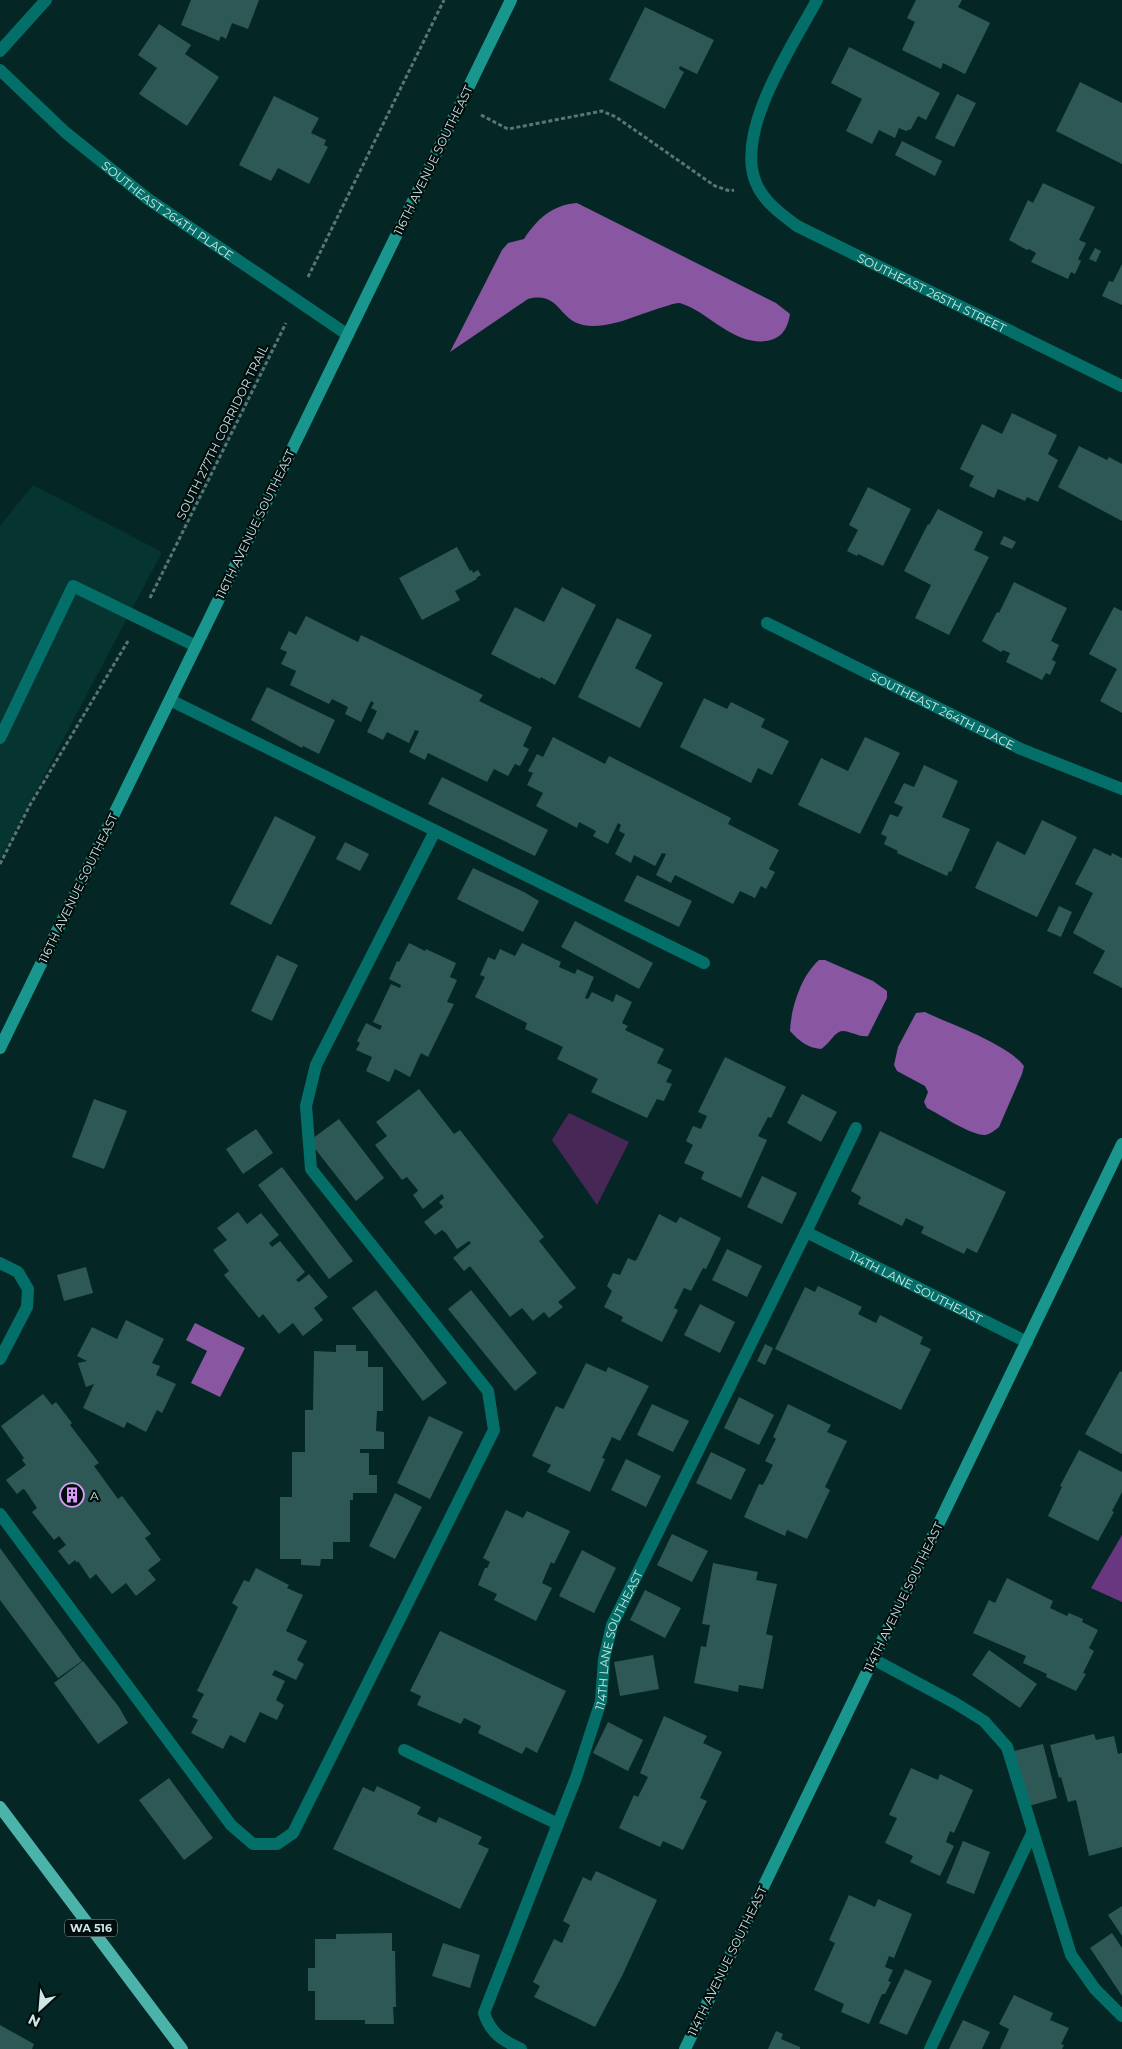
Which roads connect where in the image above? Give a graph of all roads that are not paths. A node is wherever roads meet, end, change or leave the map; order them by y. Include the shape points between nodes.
1 (46, 0) edge
2 (511, 0) edge
3 (817, 0) edge
4 (0, 51) edge
5 (0, 70) edge
6 (348, 335) junction
7 (1122, 386) edge
8 (767, 623) dead end
9 (196, 646) junction
10 (170, 700) junction
11 (0, 738) edge
12 (1122, 789) edge
13 (435, 831) junction
14 (704, 963) dead end
15 (0, 1048) edge
16 (856, 1128) dead end
17 (1122, 1144) edge
18 (806, 1232) junction
19 (0, 1263) edge
20 (1026, 1342) junction
21 (0, 1359) edge
22 (0, 1514) edge
23 (873, 1659) junction
24 (404, 1750) dead end
25 (0, 1807) edge
26 (558, 1824) junction
27 (1033, 1831) junction
28 (1122, 2016) edge
29 (182, 2049) edge
30 (521, 2049) edge
31 (684, 2049) edge
32 (930, 2049) edge

1 - 4 street
2 - 6 main road, 116TH AVENUE SOUTHEAST
3 - 7 street, SOUTHEAST 265TH STREET via 769,90 755,125 751,158 756,182 772,207 797,226
5 - 6 street, SOUTHEAST 264TH PLACE via 65,132 148,199
6 - 9 main road, 116TH AVENUE SOUTHEAST
8 - 12 street, SOUTHEAST 264TH PLACE via 1021,749
9 - 10 main road, 116TH AVENUE SOUTHEAST
9 - 11 street via 73,586
10 - 13 street
10 - 15 main road, 116TH AVENUE SOUTHEAST
13 - 14 street
13 - 22 street via 316,1065 306,1106 311,1169 488,1391 494,1430 293,1833 277,1844 254,1844 231,1825
16 - 18 street, 114TH LANE SOUTHEAST
17 - 20 main road, 114TH AVENUE SOUTHEAST
18 - 20 street, 114TH LANE SOUTHEAST
18 - 26 street, 114TH LANE SOUTHEAST via 612,1625 604,1659 602,1701
19 - 21 street via 18,1272 28,1289 27,1307
20 - 23 main road, 114TH AVENUE SOUTHEAST
23 - 27 street via 984,1721 1007,1746
23 - 31 main road, 114TH AVENUE SOUTHEAST
24 - 26 street
25 - 29 main road, WA 516
26 - 30 street, 114TH LANE SOUTHEAST via 484,2013 488,2026 502,2040
27 - 28 street via 1071,1955 1095,1989
27 - 32 street

